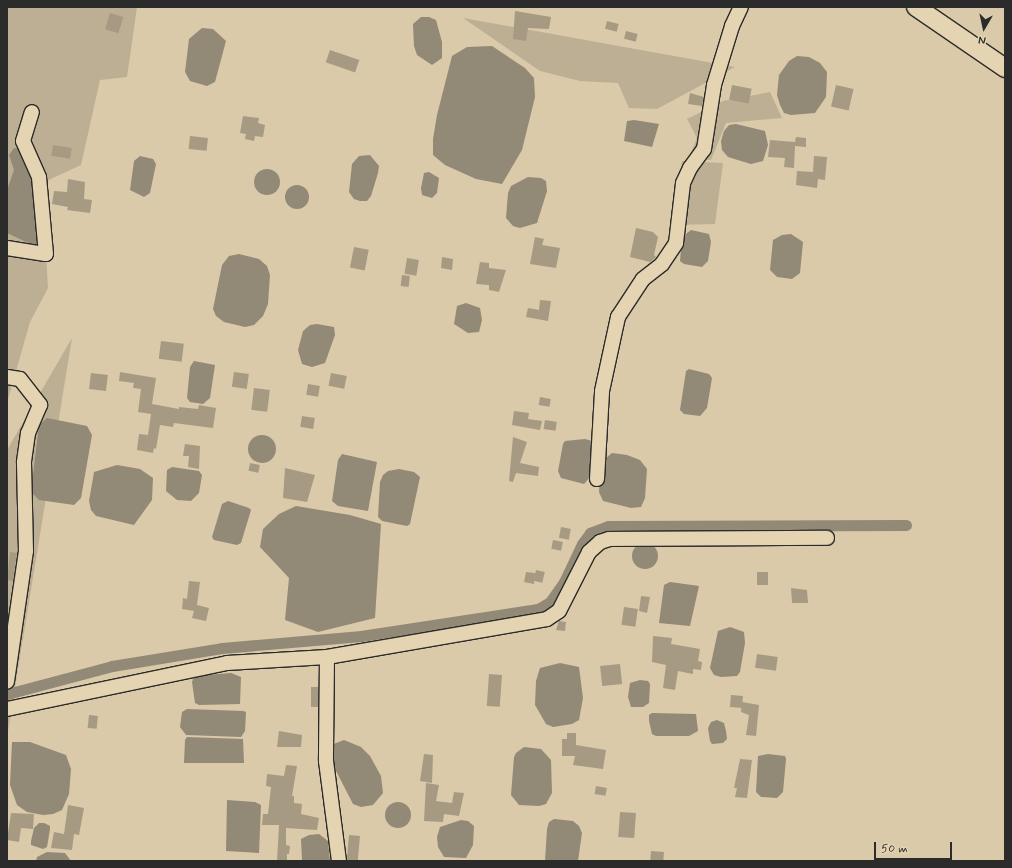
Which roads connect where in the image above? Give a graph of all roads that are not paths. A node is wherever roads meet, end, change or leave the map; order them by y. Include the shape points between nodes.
1 (741, 7) edge
2 (916, 7) edge
3 (1005, 68) edge
4 (32, 112) dead end
5 (7, 248) edge
6 (7, 377) edge
7 (597, 479) dead end
8 (827, 538) dead end
9 (327, 657) junction
10 (7, 682) edge
11 (7, 709) edge
12 (339, 861) edge

1 - 7 street via 732,26 714,85 704,150 683,183 676,243 662,264 643,279 618,317 602,391
2 - 3 main road
4 - 5 street via 23,141 39,177 46,254
6 - 10 street via 20,379 40,405 28,433 24,463 26,551
8 - 9 street via 608,539 600,542 589,552 559,611 547,619
9 - 11 street via 227,662
9 - 12 street via 326,761

